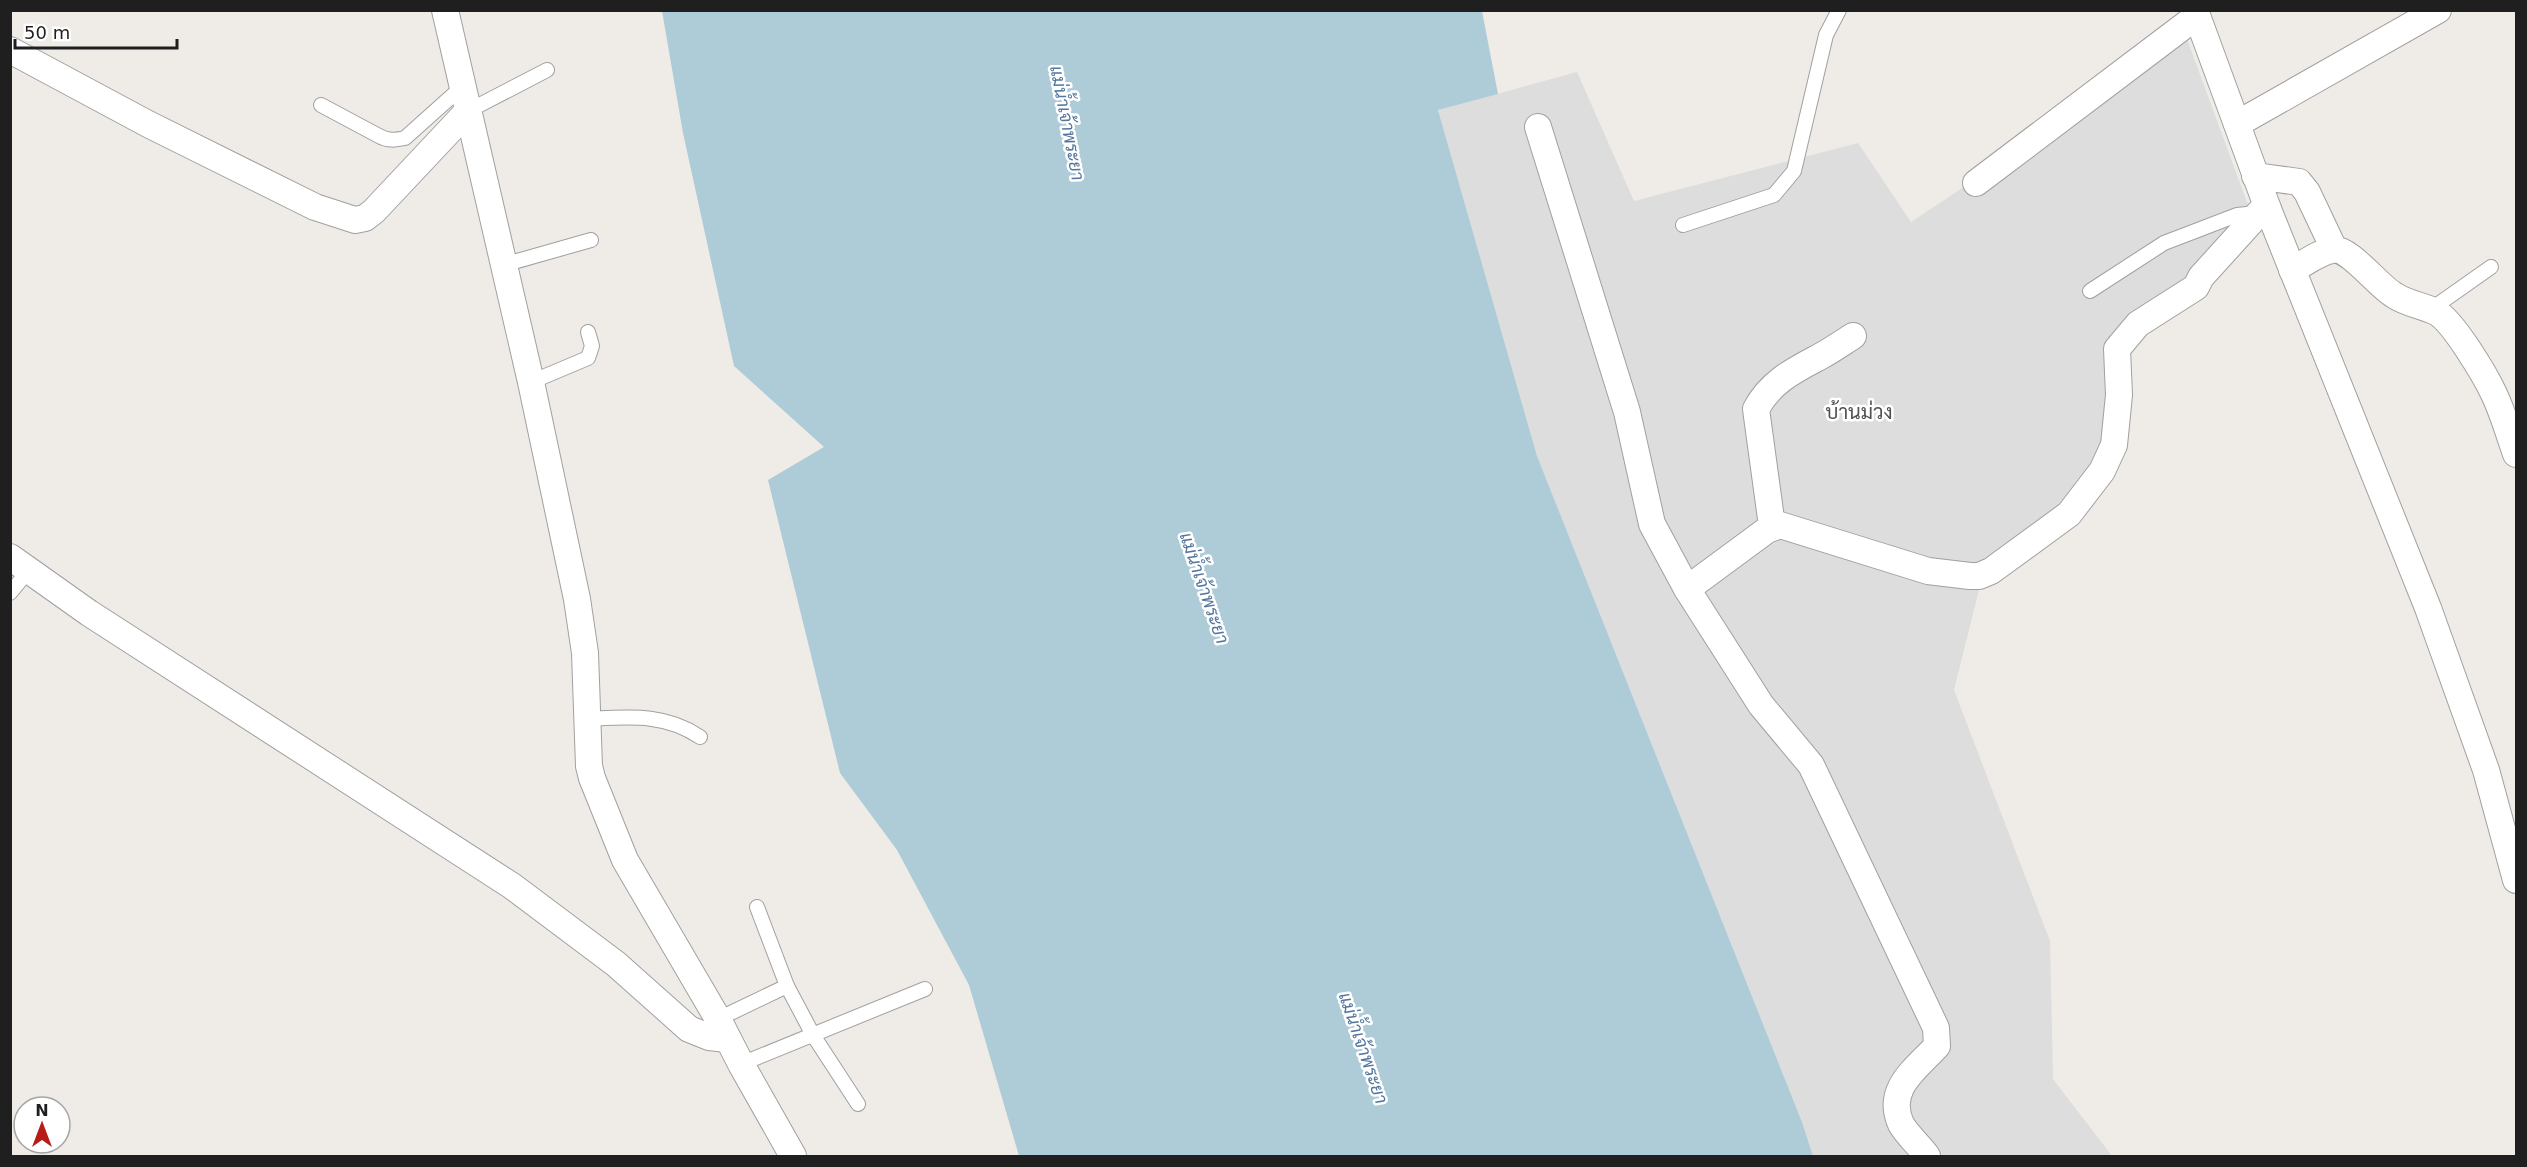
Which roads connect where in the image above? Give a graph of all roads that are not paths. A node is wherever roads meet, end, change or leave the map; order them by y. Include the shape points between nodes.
1 (445, 10) edge
2 (1839, 10) edge
3 (2438, 10) edge
4 (2196, 13) edge
5 (10, 50) edge
6 (547, 70) dead end
7 (465, 99) junction
8 (321, 105) dead end
9 (2236, 123) junction
10 (1538, 127) dead end
11 (2255, 176) junction
12 (1976, 183) dead end
13 (2263, 211) junction
14 (1683, 225) dead end
15 (591, 240) dead end
16 (2331, 243) junction
17 (502, 265) junction
18 (2491, 267) dead end
19 (2292, 270) junction
20 (2090, 291) dead end
21 (2430, 310) junction
22 (588, 332) dead end
23 (1853, 336) dead end
24 (531, 382) junction
25 (2517, 454) edge
26 (1772, 526) junction
27 (20, 563) edge
28 (1687, 589) junction
29 (10, 593) edge
30 (589, 719) junction
31 (700, 736) dead end
32 (2517, 880) edge
33 (757, 907) dead end
34 (787, 986) junction
35 (925, 989) dead end
36 (723, 1029) junction
37 (813, 1035) junction
38 (741, 1064) junction
39 (858, 1104) dead end
40 (793, 1156) edge
41 (1927, 1156) edge

1 - 7 street
2 - 14 lane via 1826,35 1794,171 1774,195
3 - 9 street
4 - 9 street
4 - 12 street
5 - 7 street via 148,124 348,220 365,218 374,211
6 - 7 lane
7 - 8 lane via 405,138 386,140
7 - 17 street
9 - 11 street
10 - 28 street via 1627,412 1652,524
11 - 13 street
11 - 16 street via 2299,182
13 - 19 street
13 - 20 lane via 2237,215 2164,243
13 - 26 street via 2196,287 2139,324 2120,346 2119,395 2111,455 2070,514 2004,563 1979,576 1936,572 1791,527
15 - 17 lane
16 - 19 street
16 - 21 street via 2350,255 2392,295
17 - 24 street
18 - 21 lane
19 - 32 street via 2428,608 2486,770
21 - 25 street via 2453,328 2494,393
22 - 24 lane via 592,346 588,358
23 - 26 street via 1788,372 1756,409
24 - 30 street via 577,600
26 - 28 street
27 - 29 lane
27 - 36 street via 89,613 530,899 616,964 689,1029 709,1037
28 - 41 street via 1761,705 1811,765 1936,1028 1937,1046 1898,1089 1896,1105 1902,1125
30 - 31 lane via 644,716 677,724
30 - 36 street via 590,772 613,832
33 - 34 lane
34 - 36 lane
34 - 37 lane
35 - 37 lane
36 - 38 street
37 - 38 lane
37 - 39 lane
38 - 40 street

